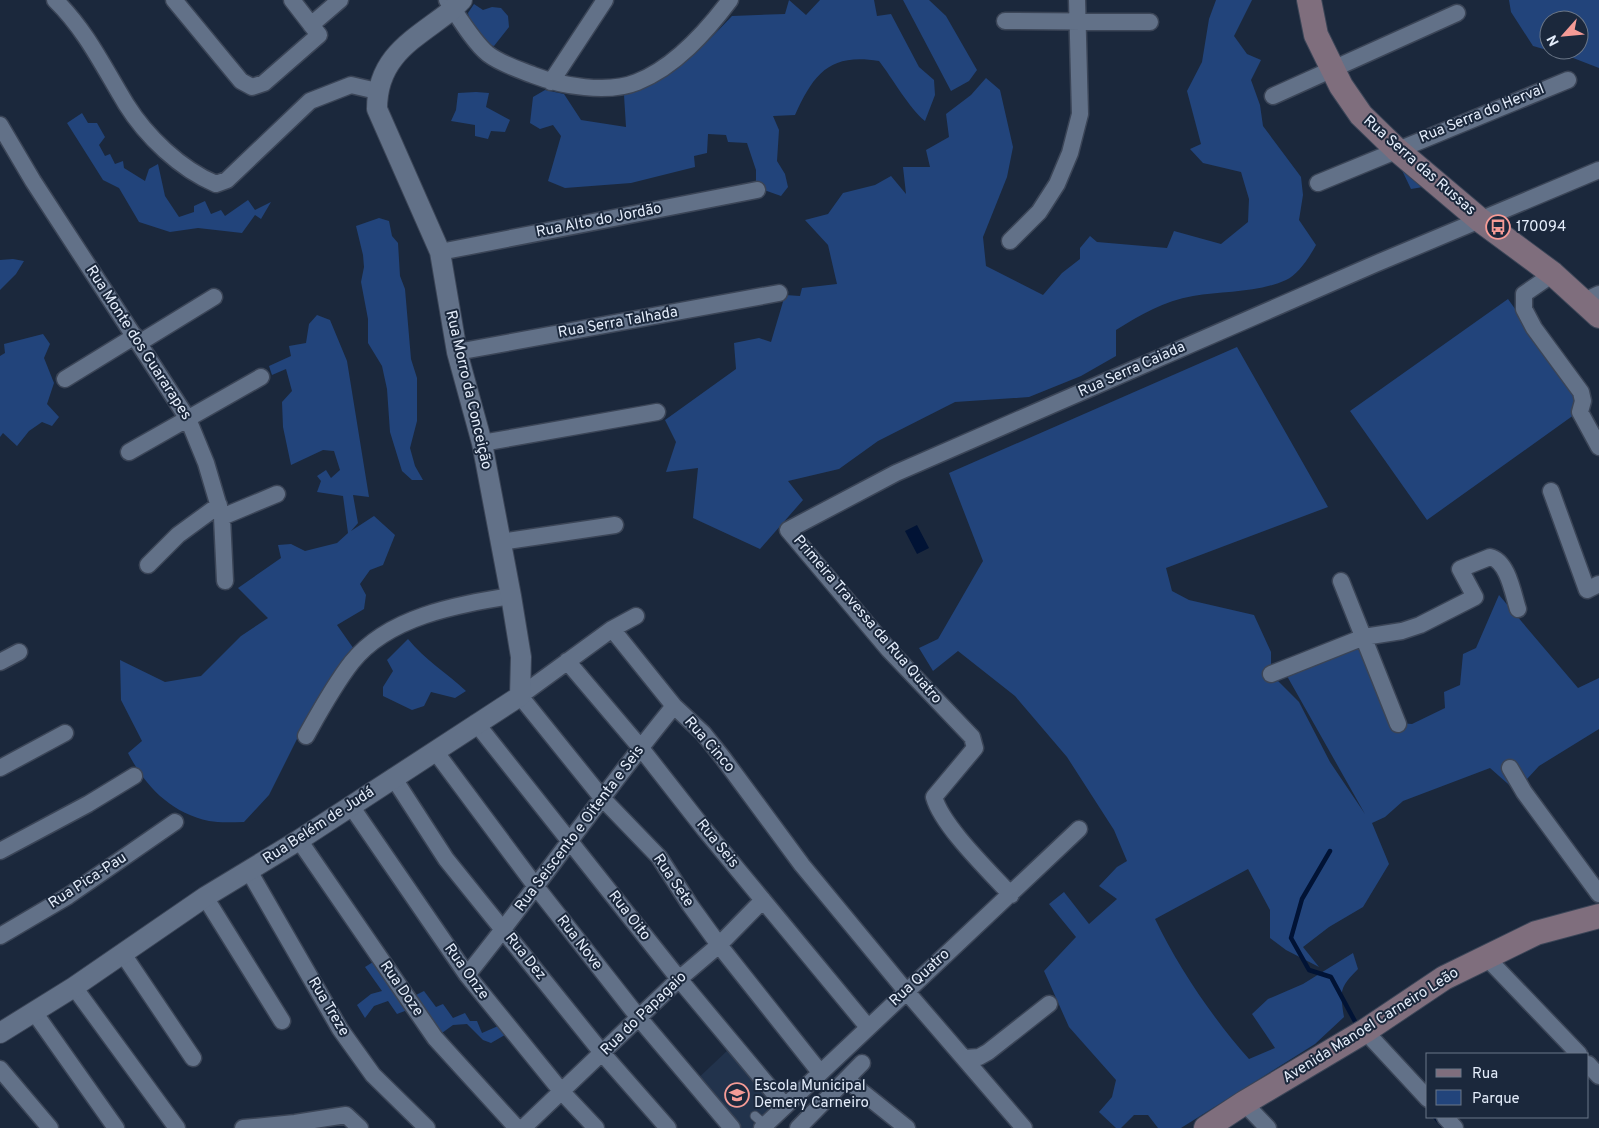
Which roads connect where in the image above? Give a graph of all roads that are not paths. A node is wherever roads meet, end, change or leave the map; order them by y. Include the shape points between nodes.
1 (174, 0) edge
2 (292, 0) edge
3 (340, 0) edge
4 (605, 0) edge
5 (730, 0) edge
6 (1077, 0) edge
7 (1310, 0) edge
8 (61, 2) edge
9 (454, 3) edge
10 (1457, 13) dead end
11 (1078, 20) junction
12 (1005, 21) dead end
13 (1150, 22) dead end
14 (312, 27) junction
15 (1332, 70) junction
16 (1568, 80) dead end
17 (551, 82) junction
18 (377, 91) junction
19 (1273, 96) dead end
20 (0, 125) edge
21 (1396, 149) junction
22 (1599, 170) edge
23 (1318, 183) dead end
24 (757, 190) dead end
25 (1480, 220) junction
26 (1010, 241) dead end
27 (440, 252) junction
28 (1552, 274) junction
29 (779, 293) dead end
30 (214, 297) dead end
31 (1594, 304) edge
32 (137, 340) junction
33 (457, 352) junction
34 (261, 377) dead end
35 (65, 379) dead end
36 (657, 412) dead end
37 (188, 419) junction
38 (482, 443) junction
39 (1599, 447) edge
40 (129, 452) dead end
41 (1551, 491) dead end
42 (277, 494) dead end
43 (220, 511) junction
44 (615, 525) dead end
45 (788, 530) joint
46 (500, 542) junction
47 (148, 565) dead end
48 (225, 581) dead end
49 (1341, 581) dead end
50 (1599, 584) edge
51 (511, 596) junction
52 (1518, 609) dead end
53 (636, 616) dead end
54 (612, 629) junction
55 (1364, 637) junction
56 (19, 652) dead end
57 (567, 660) junction
58 (0, 662) edge
59 (1271, 674) dead end
60 (520, 696) junction
61 (674, 706) junction
62 (476, 724) junction
63 (1398, 724) dead end
64 (65, 733) dead end
65 (306, 736) dead end
66 (640, 747) junction
67 (435, 750) junction
68 (0, 768) edge
69 (1510, 768) dead end
70 (134, 776) dead end
71 (393, 777) junction
72 (602, 800) junction
73 (351, 806) junction
74 (175, 822) dead end
75 (1079, 829) dead end
76 (299, 840) junction
77 (570, 842) junction
78 (0, 851) edge
79 (249, 871) junction
80 (537, 888) junction
81 (1599, 894) edge
82 (1011, 895) junction
83 (205, 897) junction
84 (763, 900) junction
85 (1599, 916) edge
86 (504, 930) junction
87 (0, 936) edge
88 (719, 945) junction
89 (123, 954) junction
90 (1486, 957) junction
91 (467, 976) junction
92 (679, 979) junction
93 (74, 987) junction
94 (906, 991) junction
95 (1049, 1004) dead end
96 (34, 1012) junction
97 (639, 1018) junction
98 (282, 1021) dead end
99 (867, 1026) junction
100 (1365, 1031) junction
101 (0, 1033) edge
102 (1578, 1053) edge
103 (603, 1054) junction
104 (193, 1058) dead end
105 (965, 1058) junction
106 (862, 1063) dead end
107 (1589, 1065) edge
108 (0, 1069) edge
109 (819, 1071) junction
110 (1599, 1076) edge
111 (847, 1080) junction
112 (562, 1092) junction
113 (1426, 1097) edge
114 (1244, 1102) junction
115 (785, 1106) junction
116 (1445, 1118) edge
117 (760, 1123) edge
118 (297, 1126) edge
119 (248, 1127) edge
120 (50, 1128) edge
121 (116, 1128) edge
122 (177, 1128) edge
123 (360, 1128) edge
124 (426, 1128) edge
125 (516, 1128) edge
126 (523, 1128) edge
127 (596, 1128) edge
128 (668, 1128) edge
129 (732, 1128) edge
130 (798, 1128) edge
131 (907, 1128) edge
132 (1024, 1128) edge
133 (1206, 1128) edge
134 (1268, 1128) edge
135 (1455, 1128) edge

1 - 14 street via 241,81 252,88 264,83 317,38 319,35
2 - 14 street
3 - 14 street
4 - 17 street
5 - 17 street via 690,46 636,83 601,89
6 - 11 street
7 - 15 main road, Rua Serra das Russas via 1316,35
8 - 18 street via 146,131 185,165 216,184 227,180 310,101 351,85
9 - 17 street via 477,43 489,55
9 - 18 street, Rua Morro da Conceição via 392,58 383,71
10 - 15 street
11 - 12 street
11 - 13 street
11 - 26 street via 1080,114 1070,154 1057,184 1039,212
15 - 19 street
15 - 21 main road, Rua Serra das Russas via 1361,115
16 - 21 street, Rua Serra do Herval
18 - 27 street, Rua Morro da Conceição via 377,109
20 - 32 street, Rua Monte dos Guararapes
21 - 23 street, Rua Serra do Herval
21 - 25 main road, Rua Serra das Russas
22 - 25 street, Rua Serra Caiada
24 - 27 street, Rua Alto do Jordão
25 - 28 main road, Rua Serra das Russas
25 - 45 street, Rua Serra Caiada via 896,473
27 - 33 street, Rua Morro da Conceição
28 - 31 main road, Rua Serra das Russas
28 - 39 street via 1524,294 1524,309 1534,328 1581,392 1580,412
29 - 33 street, Rua Serra Talhada
30 - 32 street
32 - 35 street
32 - 37 street, Rua Monte dos Guararapes
33 - 38 street, Rua Morro da Conceição
34 - 37 street
36 - 38 street
37 - 40 street
37 - 43 street, Rua Monte dos Guararapes via 206,463
38 - 46 street, Rua Morro da Conceição
41 - 50 street via 1587,590
42 - 43 street
43 - 47 street via 178,536
43 - 48 street, Rua Monte dos Guararapes
44 - 46 street
45 - 82 street, Primeira Travessa da Rua Quatro via 889,650 972,737 975,748 934,797 936,806
46 - 51 street, Rua Morro da Conceição
49 - 55 street
51 - 60 street, Rua Morro da Conceição via 521,657
51 - 65 street via 463,604 421,617 377,639 353,661
52 - 55 street via 1504,569 1499,561 1490,557 1460,569 1476,597 1402,631
53 - 54 street, Rua Belém de Judá
54 - 57 street, Rua Belém de Judá
54 - 61 street, Rua Cinco
55 - 59 street
55 - 63 street
56 - 58 street
57 - 60 street, Rua Belém de Judá
57 - 66 street, Rua Seis
60 - 62 street, Rua Belém de Judá
60 - 72 street, Rua Sete
61 - 66 street, Rua Seiscento e Oitenta e Seis
61 - 94 street, Rua Cinco via 703,733 802,865
62 - 67 street, Rua Belém de Judá
62 - 77 street, Rua Oito
64 - 68 street
66 - 72 street, Rua Seiscento e Oitenta e Seis
66 - 84 street, Rua Seis
67 - 71 street, Rua Belém de Judá
67 - 80 street, Rua Nove
69 - 81 street
70 - 78 street
71 - 73 street, Rua Belém de Judá
71 - 86 street, Rua Dez via 446,859
72 - 77 street, Rua Seiscento e Oitenta e Seis
72 - 88 street, Rua Sete via 660,857
73 - 76 street, Rua Belém de Judá
73 - 91 street, Rua Onze
74 - 87 street, Rua Pica-Pau via 68,896
75 - 82 street, Rua Quatro
76 - 79 street, Rua Belém de Judá
76 - 125 street, Rua Doze via 435,1038
77 - 80 street, Rua Seiscento e Oitenta e Seis
77 - 92 street, Rua Oito
79 - 83 street, Rua Belém de Judá
79 - 124 street, Rua Treze via 340,1029 373,1075
80 - 86 street, Rua Seiscento e Oitenta e Seis
80 - 97 street, Rua Nove
82 - 94 street, Rua Quatro
83 - 89 street, Rua Belém de Judá
83 - 98 street
84 - 88 street, Rua do Papagaio
84 - 99 street, Rua Seis
85 - 90 main road, Avenida Manoel Carneiro Leão via 1536,933
86 - 91 street, Rua Seiscento e Oitenta e Seis
86 - 103 street, Rua Dez
88 - 92 street, Rua do Papagaio
88 - 109 street, Rua Sete
89 - 93 street, Rua Belém de Judá
89 - 104 street
90 - 100 main road, Avenida Manoel Carneiro Leão via 1444,978
90 - 102 street
91 - 112 street, Rua Onze
92 - 97 street, Rua do Papagaio
92 - 115 street, Rua Oito
93 - 96 street, Rua Belém de Judá
93 - 122 street
94 - 99 street, Rua Quatro
94 - 105 street
95 - 105 street via 988,1052 979,1057
96 - 101 street, Rua Belém de Judá
96 - 121 street
97 - 103 street, Rua do Papagaio
97 - 129 street, Rua Nove
99 - 109 street, Rua Quatro
100 - 113 street
100 - 114 main road, Avenida Manoel Carneiro Leão
103 - 112 street, Rua do Papagaio
103 - 128 street, Rua Dez
105 - 132 street
106 - 111 street
107 - 110 street
108 - 120 street
109 - 115 street, Rua Quatro
111 - 130 street
111 - 131 street
112 - 126 street, Rua do Papagaio
112 - 127 street, Rua Onze
114 - 133 main road, Avenida Manoel Carneiro Leão
114 - 134 street
115 - 117 street, Rua Quatro
116 - 135 street
118 - 119 street
118 - 123 street via 346,1115

